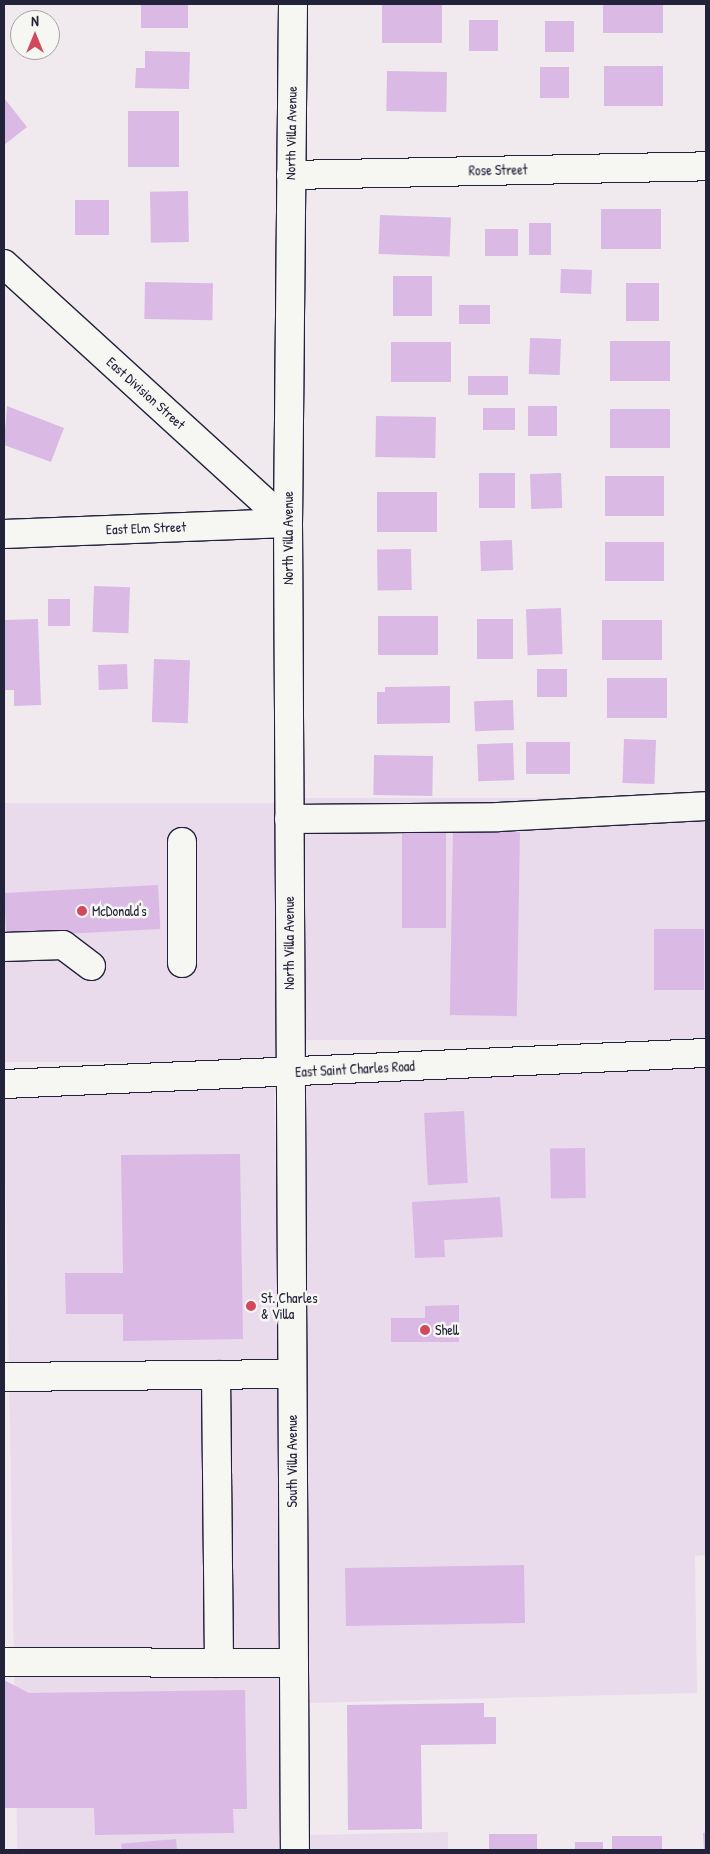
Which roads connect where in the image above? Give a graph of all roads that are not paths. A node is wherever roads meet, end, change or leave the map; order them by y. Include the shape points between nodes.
1 (293, 4) edge
2 (706, 166) edge
3 (291, 175) junction
4 (4, 264) edge
5 (288, 523) junction
6 (4, 534) edge
7 (706, 806) edge
8 (289, 819) junction
9 (182, 842) dead end
10 (4, 947) edge
11 (182, 963) dead end
12 (91, 966) dead end
13 (706, 1053) edge
14 (290, 1072) junction
15 (4, 1084) edge
16 (216, 1374) junction
17 (292, 1374) junction
18 (4, 1377) edge
19 (4, 1662) edge
20 (219, 1662) junction
21 (294, 1663) junction
22 (295, 1850) edge

1 - 3 street, North Villa Avenue
2 - 3 street, Rose Street
3 - 5 street, North Villa Avenue
4 - 5 street, East Division Street
5 - 6 street, East Elm Street
5 - 8 street, North Villa Avenue
7 - 8 street via 498,817
8 - 14 street, North Villa Avenue
9 - 11 street
10 - 12 street via 63,945
13 - 14 street, East Saint Charles Road
14 - 15 street, East Saint Charles Road
14 - 17 street, South Villa Avenue
16 - 17 street
16 - 18 street
16 - 20 street
17 - 21 street, South Villa Avenue
19 - 20 street
20 - 21 street
21 - 22 street, South Villa Avenue

